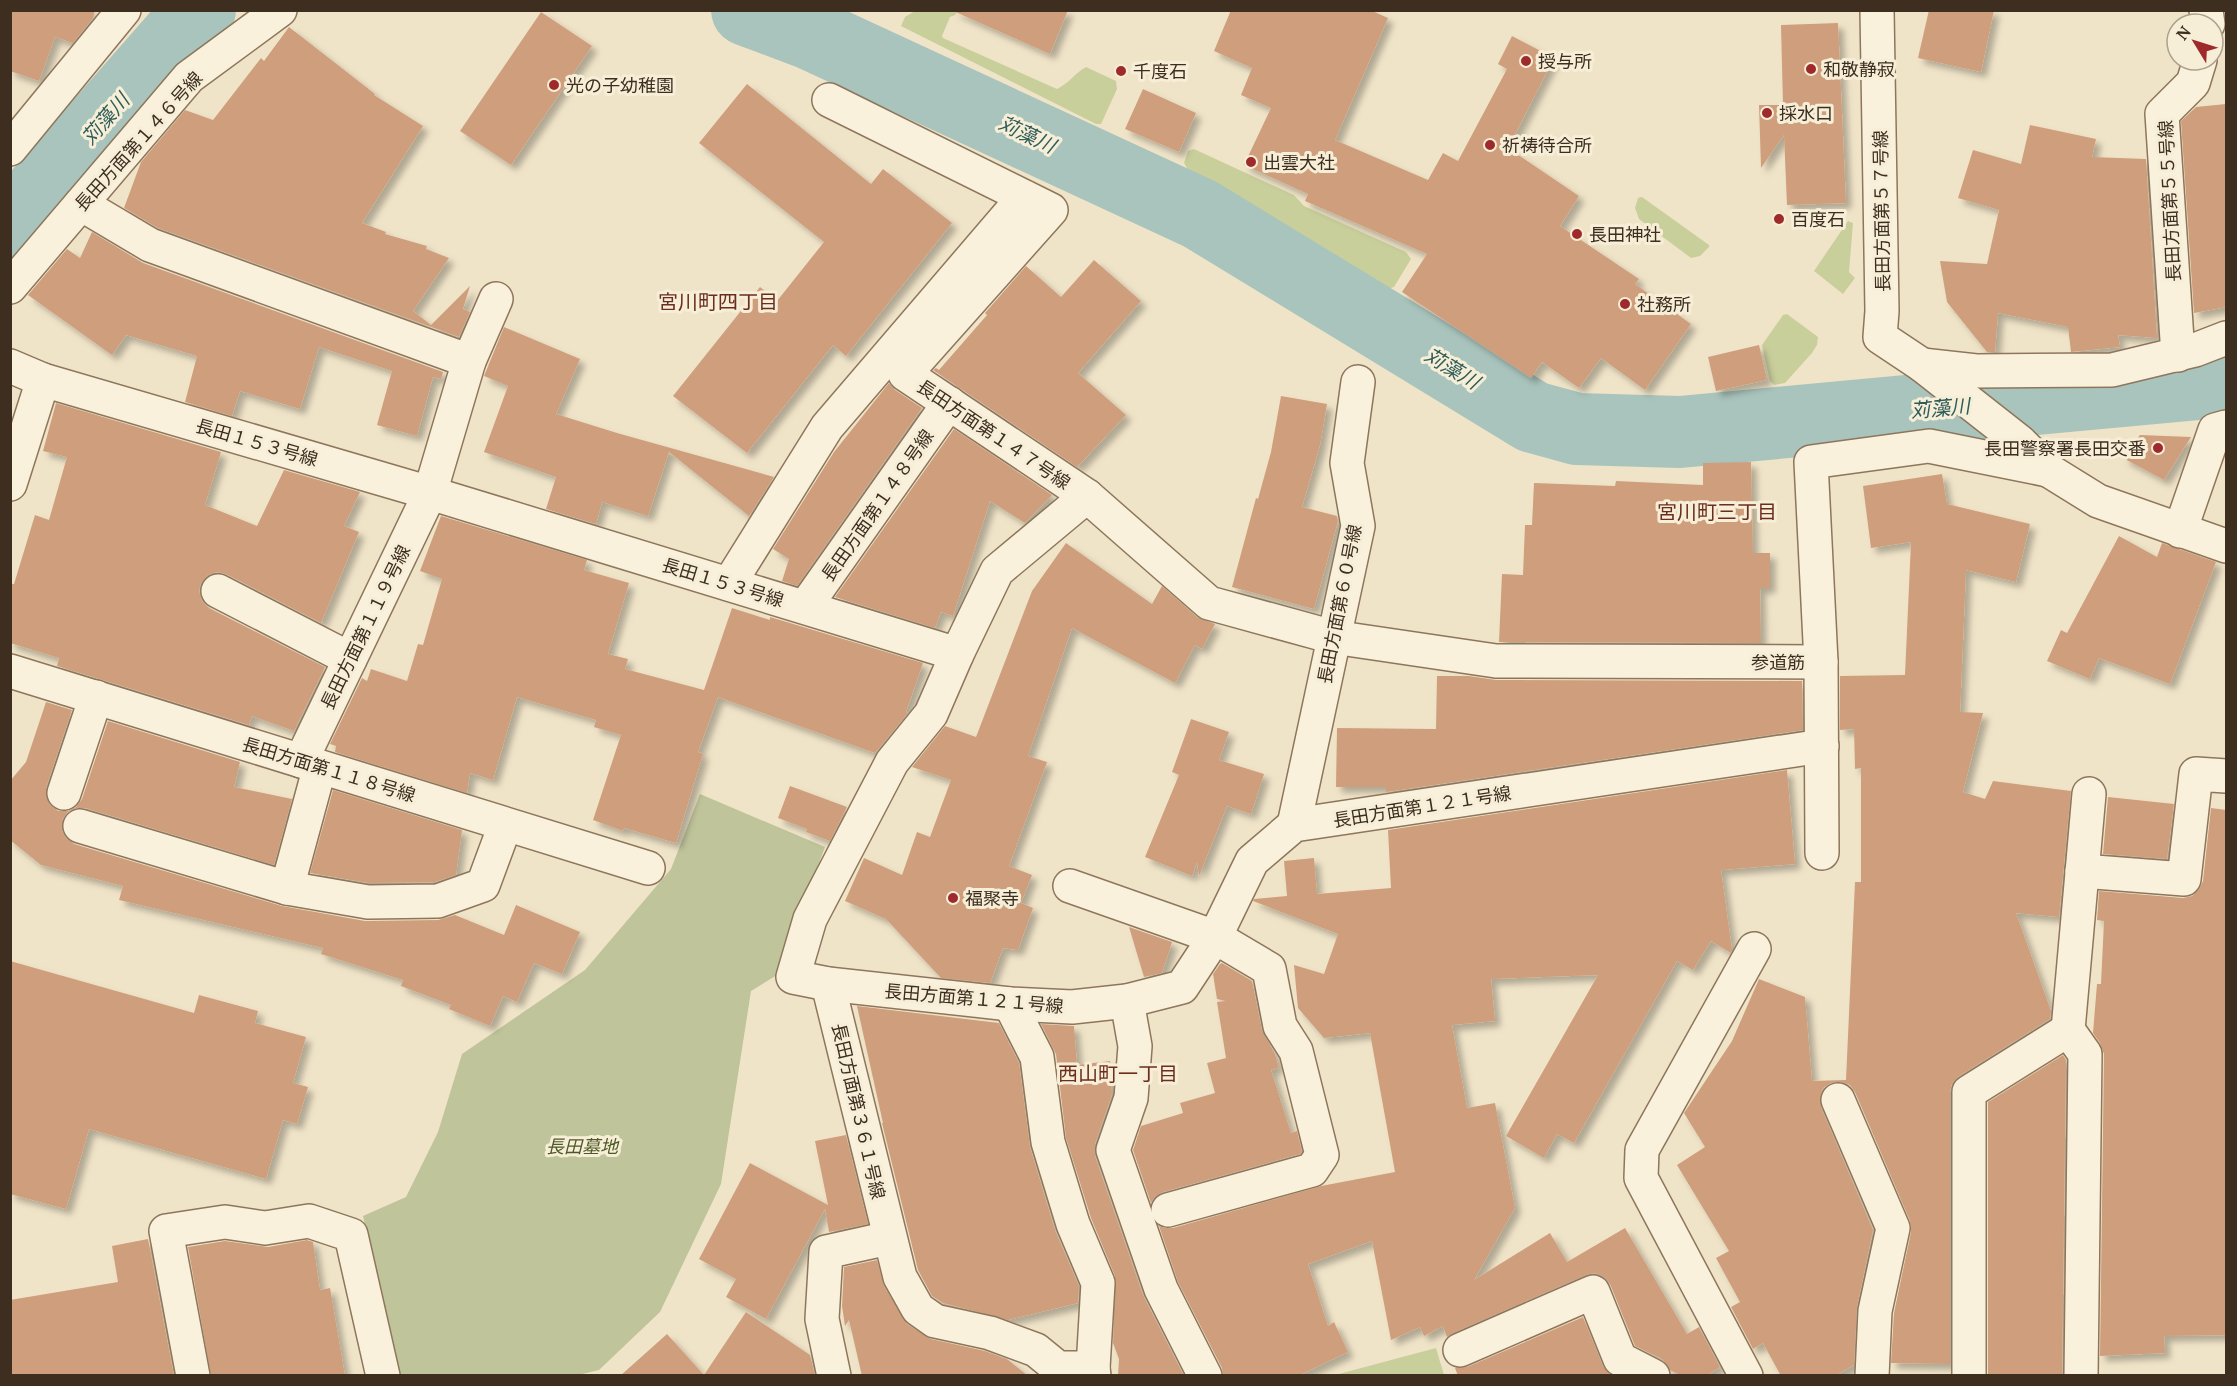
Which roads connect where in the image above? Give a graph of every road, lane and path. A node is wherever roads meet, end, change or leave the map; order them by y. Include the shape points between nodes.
1 (124, 10) edge
2 (280, 10) edge
3 (1877, 10) edge
4 (2196, 72) edge
5 (829, 100) dead end
6 (10, 149) edge
7 (1037, 203) junction
8 (81, 204) junction
9 (10, 287) edge
10 (496, 299) dead end
11 (2226, 338) edge
12 (2178, 355) junction
13 (469, 361) junction
14 (10, 366) edge
15 (1932, 373) junction
16 (43, 380) junction
17 (1358, 382) dead end
18 (949, 403) junction
19 (2226, 427) edge
20 (2048, 470) junction
21 (2212, 477) edge
22 (10, 484) edge
23 (430, 493) junction
24 (1087, 496) junction
25 (2180, 531) junction
26 (2226, 546) edge
27 (729, 584) junction
28 (218, 591) dead end
29 (805, 607) junction
30 (1333, 637) junction
31 (957, 654) junction
32 (350, 659) junction
33 (1821, 662) junction
34 (10, 671) edge
35 (96, 697) junction
36 (1822, 746) junction
37 (308, 771) junction
38 (2226, 776) edge
39 (64, 793) dead end
40 (2089, 794) dead end
41 (1294, 825) junction
42 (80, 826) dead end
43 (500, 839) dead end
44 (1822, 853) dead end
45 (648, 868) dead end
46 (2082, 871) junction
47 (1070, 886) dead end
48 (287, 888) junction
49 (1215, 937) junction
50 (1754, 949) dead end
51 (828, 984) junction
52 (1126, 1001) junction
53 (1010, 1004) junction
54 (2068, 1030) junction
55 (1838, 1100) dead end
56 (1168, 1210) dead end
57 (889, 1238) junction
58 (1460, 1350) dead end
59 (1093, 1372) edge
60 (193, 1376) edge
61 (383, 1376) edge
62 (834, 1376) edge
63 (1204, 1376) edge
64 (1653, 1376) edge
65 (1746, 1376) edge
66 (1872, 1376) edge
67 (1969, 1376) edge
68 (2081, 1376) edge

1 - 6 street
2 - 8 street, 長田方面第１４６号線 via 189,77
3 - 15 street, 長田方面第５７号線 via 1880,337
4 - 12 street, 長田方面第５５号線 via 2193,83 2162,114
5 - 7 street
7 - 18 street, 長田方面第１４７号線 via 905,374
7 - 27 street via 827,427
8 - 9 street, 長田方面第１４６号線
8 - 13 street via 150,245
10 - 13 street, 長田方面第１１９号線
11 - 12 street
12 - 15 street via 2112,370
13 - 23 street, 長田方面第１１９号線
14 - 16 street, 長田１５３号線
15 - 20 street, 参道筋 via 2020,442
16 - 22 street
16 - 23 street, 長田１５３号線
17 - 30 street, 長田方面第６０号線 via 1347,463 1358,526
18 - 24 street, 長田方面第１４７号線
18 - 29 street, 長田方面第１４８号線
19 - 21 street via 2215,430
20 - 25 street, 参道筋 via 2098,501
20 - 33 street, 参道筋 via 1929,446 1811,462
21 - 25 street
23 - 27 street, 長田１５３号線
23 - 32 street, 長田方面第１１９号線
24 - 30 street via 1209,603
24 - 31 street via 997,571
25 - 26 street, 参道筋
27 - 29 street, 長田１５３号線
28 - 32 street
29 - 31 street, 長田１５３号線
30 - 33 street, 参道筋 via 1496,662
30 - 41 street, 長田方面第６０号線
31 - 51 street, 長田方面第１２１号線 via 931,714 892,762 810,919 793,977
32 - 37 street, 長田方面第１１９号線
33 - 36 street
34 - 35 street, 長田方面第１１８号線
35 - 37 street, 長田方面第１１８号線
35 - 39 street
36 - 41 street, 長田方面第１２１号線
36 - 44 street
37 - 45 street, 長田方面第１１８号線
37 - 48 street, 長田方面第１１９号線
38 - 46 street via 2196,774 2184,879
40 - 46 street
41 - 49 street, 長田方面第１２１号線 via 1252,861
42 - 48 street
43 - 48 street via 483,885 438,901 368,903
46 - 54 street
47 - 49 street
49 - 52 street, 長田方面第１２１号線 via 1182,987
49 - 56 street via 1269,969 1280,1026 1296,1051 1322,1155 1312,1170
50 - 65 street via 1642,1150 1641,1178
51 - 53 street, 長田方面第１２１号線
51 - 57 street, 長田方面第３６１号線
52 - 53 street, 長田方面第１２１号線 via 1072,1007
52 - 63 street via 1135,1046 1131,1098 1113,1150 1161,1289
53 - 59 street via 1037,1057 1048,1142 1073,1224 1098,1283
54 - 67 street via 1969,1092
54 - 68 street via 2085,1054
55 - 66 street via 1893,1228 1875,1311
57 - 59 street, 長田方面第３６１号線 via 900,1277 918,1309 935,1321 990,1333 1036,1350 1058,1368
57 - 62 street via 826,1252 822,1319
58 - 64 street via 1593,1292 1620,1359
60 - 61 street via 166,1231 225,1222 265,1228 309,1221 351,1235

